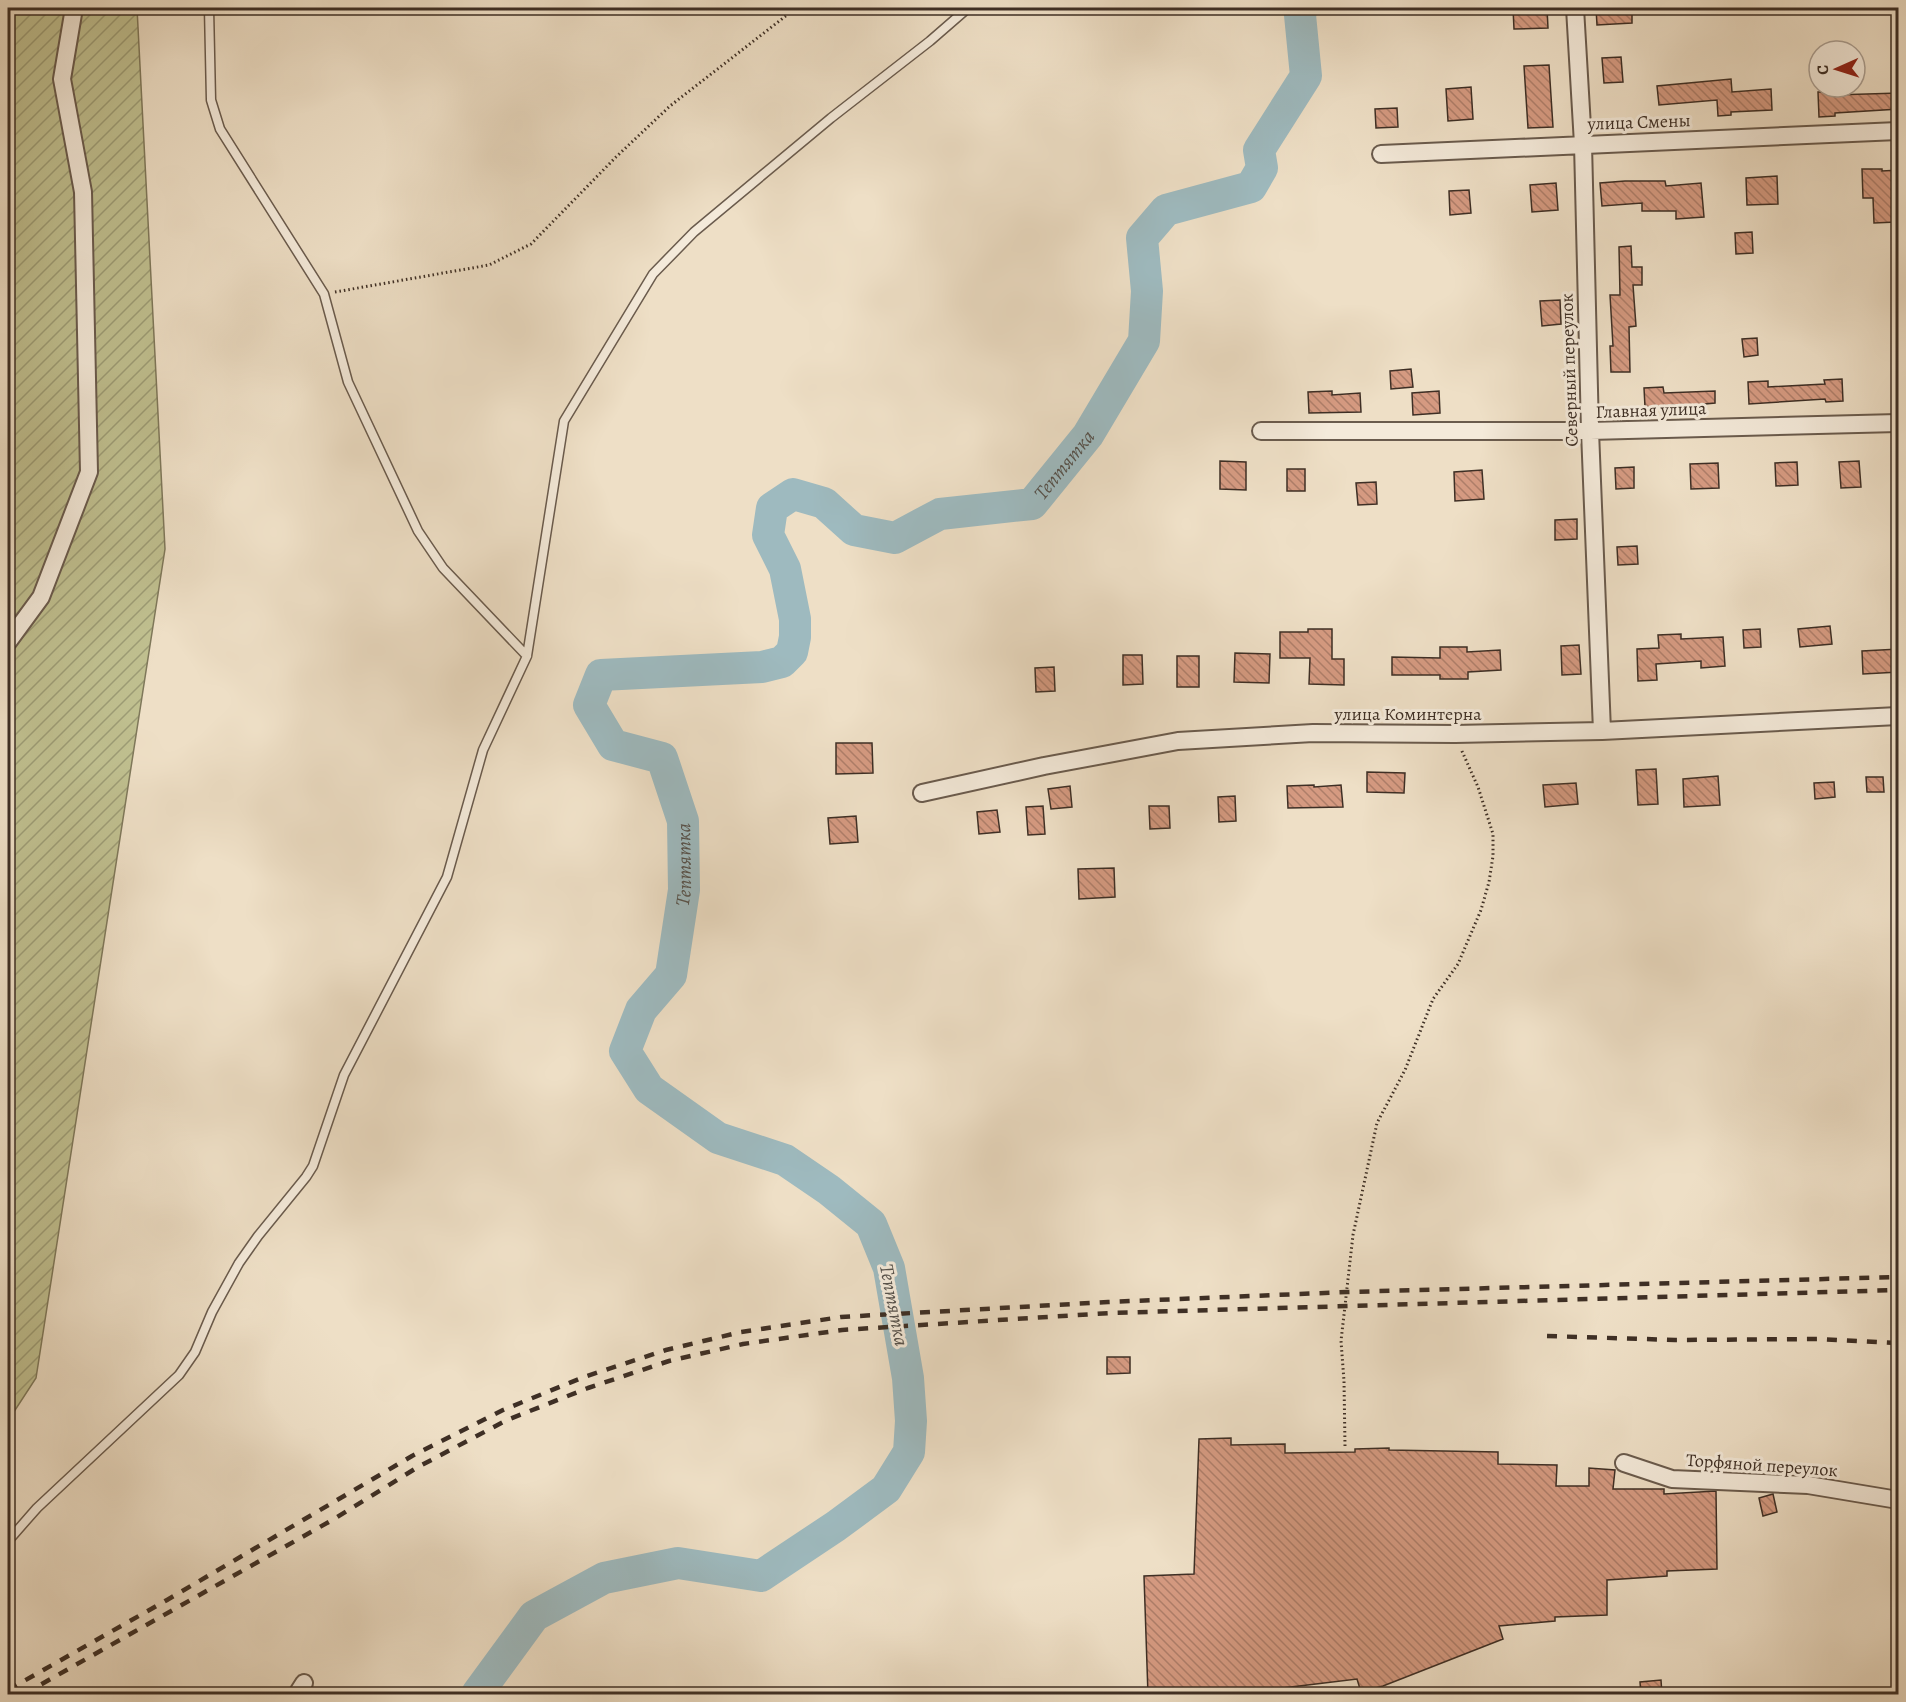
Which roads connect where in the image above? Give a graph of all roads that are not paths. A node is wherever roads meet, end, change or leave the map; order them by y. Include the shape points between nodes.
1 (74, 8) edge
2 (210, 8) edge
3 (968, 8) edge
4 (1575, 8) edge
5 (1899, 131) edge
6 (1583, 144) junction
7 (1381, 154) dead end
8 (1899, 423) edge
9 (1261, 430) dead end
10 (1590, 431) junction
11 (8, 642) edge
12 (527, 656) junction
13 (1899, 716) edge
14 (1602, 731) junction
15 (922, 793) dead end
16 (1624, 1463) dead end
17 (1899, 1500) edge
18 (8, 1541) edge

1 - 11 street via 62,79 83,192 89,472 41,597
2 - 12 lane via 211,100 220,129 324,294 348,382 418,531 442,568
3 - 12 lane via 694,232 653,274 564,421
4 - 6 street, Северный переулок
5 - 6 street, улица Смены
6 - 7 street, улица Смены
6 - 10 street, Северный переулок
8 - 10 street, Главная улица
9 - 10 street, Главная улица
10 - 14 street, Северный переулок
12 - 18 lane via 483,750 447,877 344,1076 313,1166 239,1263 195,1352 179,1375 37,1508
13 - 14 street, улица Коминтерна
14 - 15 street, улица Коминтерна via 1313,733 1178,741
16 - 17 street, Торфяной переулок via 1672,1479 1808,1485

